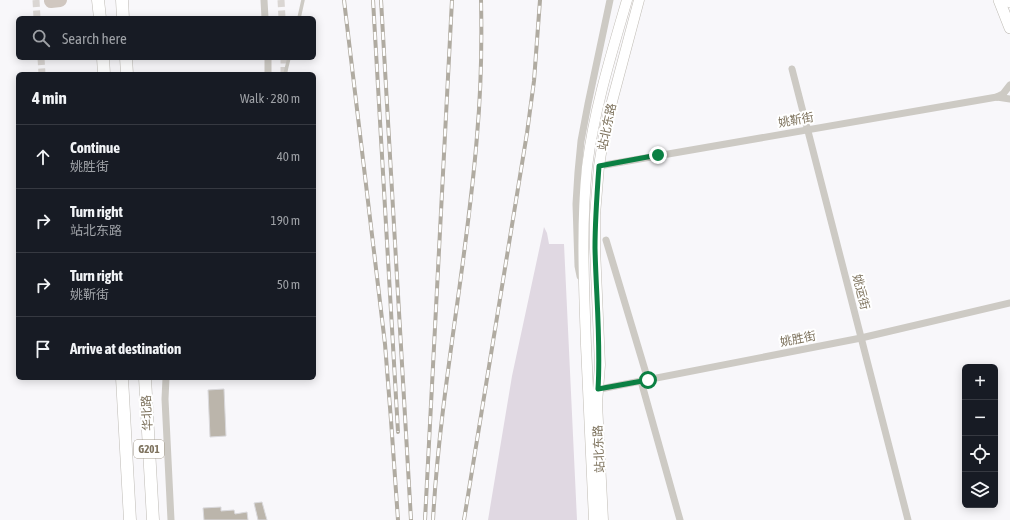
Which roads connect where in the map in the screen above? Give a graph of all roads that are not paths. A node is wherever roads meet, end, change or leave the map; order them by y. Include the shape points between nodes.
1 (98, 0) edge
2 (122, 0) edge
3 (264, 0) edge
4 (303, 0) edge
5 (610, 0) edge
6 (627, 0) edge
7 (639, 0) edge
8 (999, 0) edge
9 (100, 16) edge
10 (123, 16) edge
11 (265, 16) edge
12 (299, 16) edge
13 (1010, 28) edge
14 (103, 60) edge
15 (126, 60) edge
16 (268, 60) edge
17 (288, 60) edge
18 (792, 69) dead end
19 (104, 72) edge
20 (127, 72) edge
21 (268, 72) edge
22 (286, 72) edge
23 (1010, 85) edge
24 (997, 97) junction
25 (1010, 99) edge
26 (807, 129) junction
27 (599, 166) junction
28 (606, 240) dead end
29 (584, 303) junction
30 (1010, 304) edge
31 (861, 338) junction
32 (122, 380) edge
33 (145, 380) edge
34 (166, 380) edge
35 (645, 380) junction
36 (593, 390) junction
37 (130, 520) edge
38 (153, 520) edge
39 (171, 520) edge
40 (594, 520) edge
41 (603, 520) edge
42 (680, 520) edge
43 (908, 520) edge

1 - 9 highway
2 - 10 highway
3 - 11 street
4 - 12 lane
5 - 29 street via 588,104 578,172 578,266
6 - 29 street, 站北东路 via 604,85 587,168
7 - 27 street, 站北东路 via 607,121
8 - 13 main road
14 - 19 highway
15 - 20 highway
16 - 21 street
17 - 22 lane
18 - 26 street, 姚运街
23 - 24 street
24 - 25 street, 姚靳街
24 - 26 street, 姚靳街
26 - 27 street, 姚靳街
26 - 31 street, 姚运街
27 - 36 street, 站北东路 via 595,228 600,365
28 - 35 street
29 - 36 street, 站北东路
30 - 31 street, 姚胜街
31 - 35 street, 姚胜街
31 - 43 street, 姚运街
32 - 37 highway, 华北路 / G201
33 - 38 highway, 华北路 / G201
34 - 39 street
35 - 36 street, 姚胜街
35 - 42 street
36 - 40 street, 站北东路
36 - 41 street, 站北东路 via 597,403

